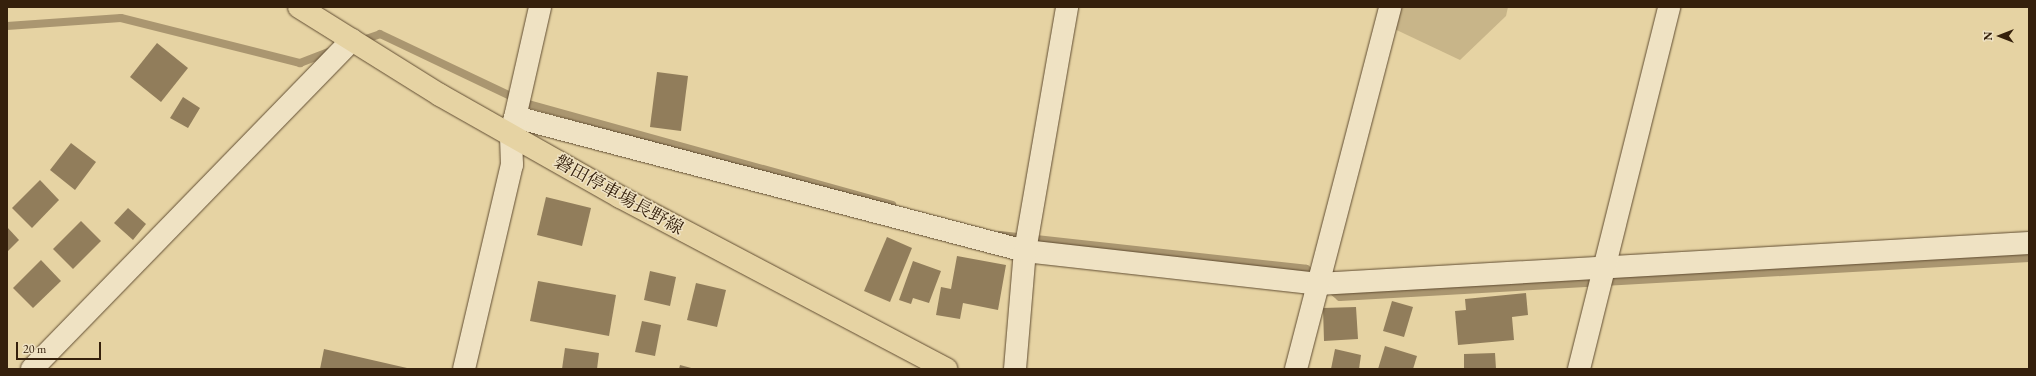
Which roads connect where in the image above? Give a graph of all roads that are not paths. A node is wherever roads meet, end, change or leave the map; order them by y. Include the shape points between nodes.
1 (299, 7) edge
2 (540, 7) edge
3 (1067, 7) edge
4 (1390, 7) edge
5 (1669, 7) edge
6 (352, 40) junction
7 (513, 126) junction
8 (2029, 243) edge
9 (1025, 251) junction
10 (1603, 278) junction
11 (1318, 284) junction
12 (32, 369) edge
13 (464, 369) edge
14 (946, 369) edge
15 (1015, 369) edge
16 (1296, 369) edge
17 (1579, 369) edge

1 - 6 main road, 磐田停車場長野線
2 - 7 street
3 - 9 street
4 - 11 street
5 - 10 street
6 - 7 main road, 磐田停車場長野線
6 - 12 street
7 - 9 street
7 - 13 street via 512,165
7 - 14 main road, 磐田停車場長野線 via 782,284
8 - 10 street
9 - 11 street
9 - 15 street
10 - 11 street
10 - 17 street
11 - 16 street

